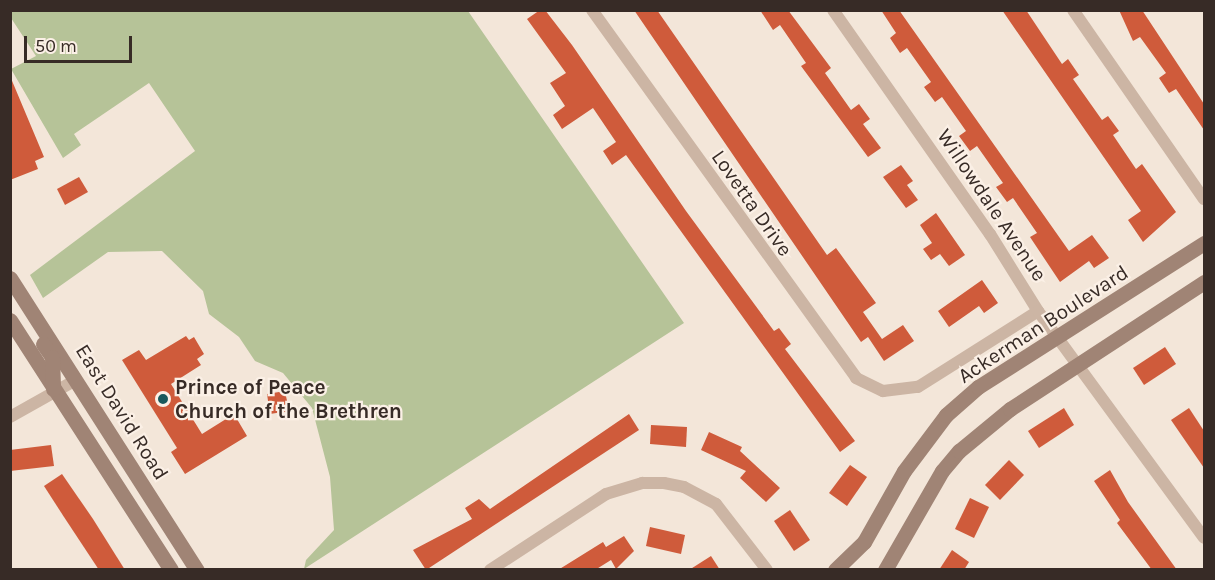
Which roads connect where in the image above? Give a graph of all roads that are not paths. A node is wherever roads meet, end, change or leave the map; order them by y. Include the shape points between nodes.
1 (592, 10) edge
2 (833, 10) edge
3 (1073, 10) edge
4 (1204, 199) edge
5 (1204, 243) edge
6 (10, 278) edge
7 (1204, 282) edge
8 (21, 294) junction
9 (1038, 311) junction
10 (10, 320) edge
11 (1058, 337) junction
12 (1080, 363) junction
13 (76, 380) junction
14 (53, 389) junction
15 (10, 417) edge
16 (1204, 538) edge
17 (171, 570) edge
18 (197, 570) edge
19 (490, 570) edge
20 (767, 570) edge
21 (835, 570) edge
22 (885, 570) edge

1 - 9 street, Lovetta Drive via 844,367 869,386 900,391 934,380
2 - 9 street, Willowdale Avenue via 990,234
3 - 4 street
5 - 11 street, Ackerman Boulevard
6 - 8 street, East David Road
7 - 12 street
8 - 13 street, East David Road
8 - 14 street via 28,320 52,357
9 - 11 street, Willowdale Avenue
10 - 14 street, East David Road
11 - 12 street, Willowdale Avenue
11 - 21 street, Ackerman Boulevard via 978,387 946,415 904,471 864,542
12 - 16 street, Willowdale Avenue
12 - 22 street via 986,426 958,451
13 - 14 street
13 - 18 street, East David Road
14 - 15 street
14 - 17 street, East David Road
19 - 20 street via 606,494 642,483 664,483 684,487 716,504

